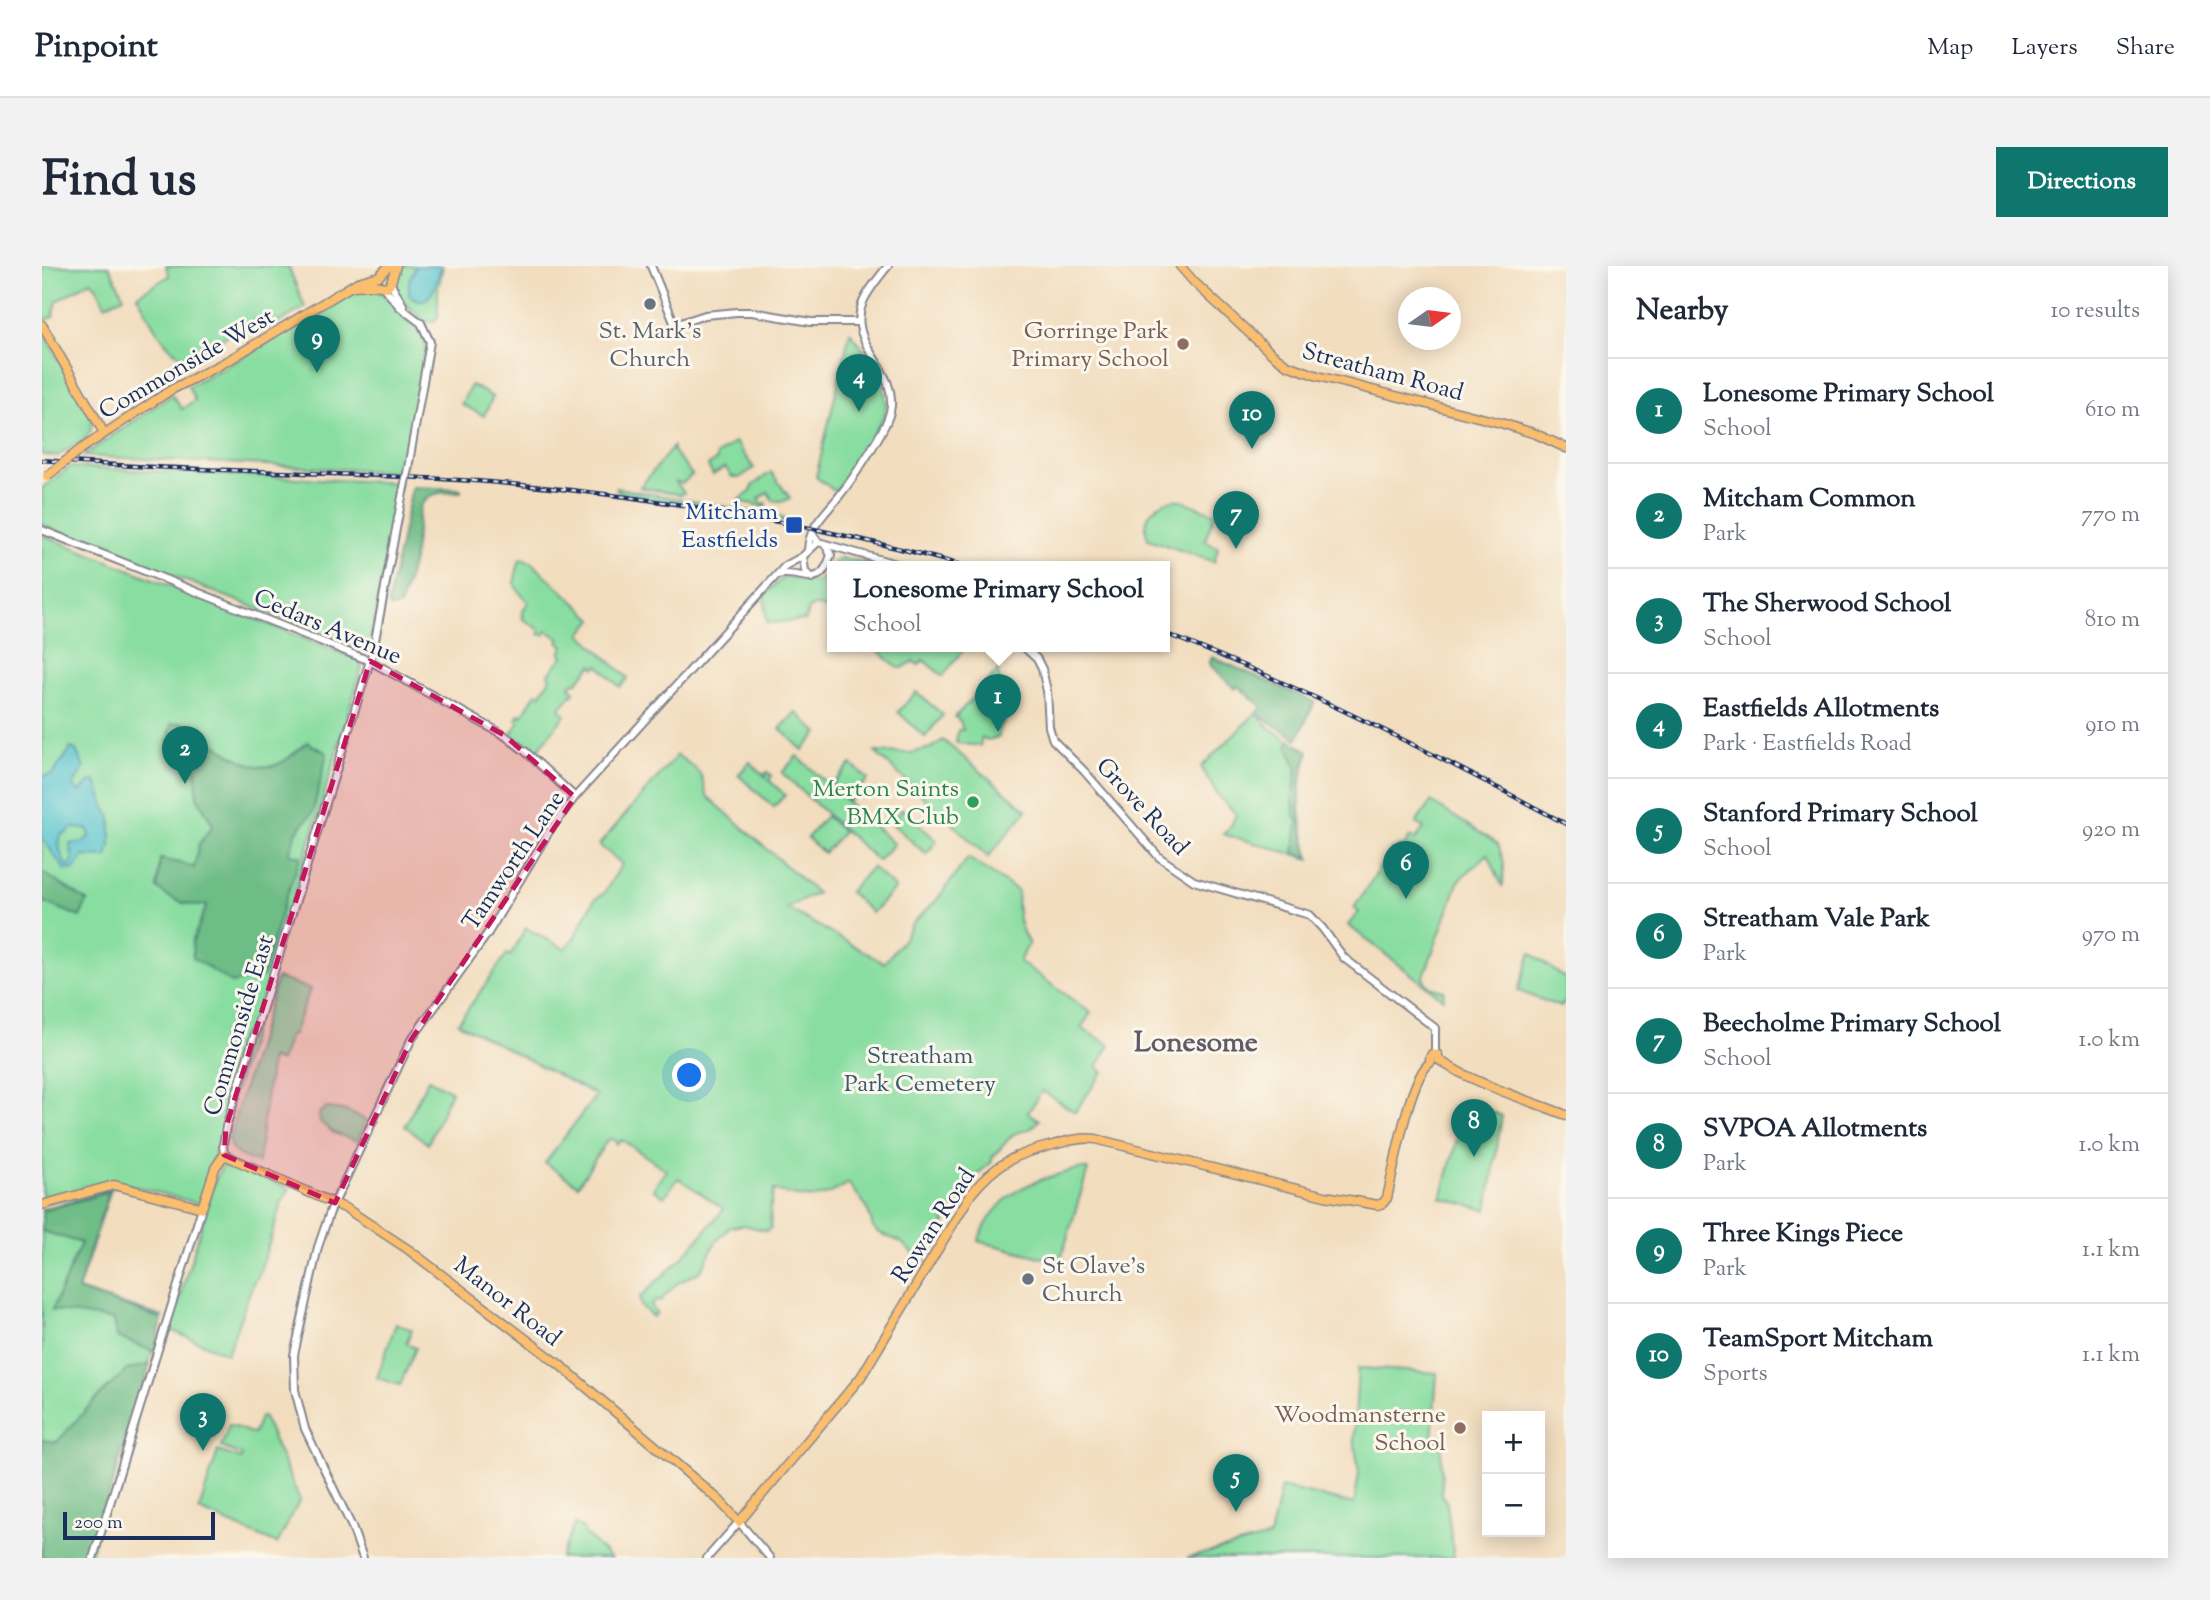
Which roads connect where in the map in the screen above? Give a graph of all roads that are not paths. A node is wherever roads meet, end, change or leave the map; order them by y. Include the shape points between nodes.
1 (389, 266) edge
2 (396, 266) edge
3 (651, 266) edge
4 (888, 266) edge
5 (1180, 266) edge
6 (384, 281) junction
7 (859, 323) junction
8 (42, 325) edge
9 (104, 433) junction
10 (1566, 448) edge
11 (44, 477) edge
12 (42, 530) edge
13 (813, 532) junction
14 (822, 543) junction
15 (808, 550) junction
16 (850, 552) junction
17 (831, 555) junction
18 (803, 556) junction
19 (828, 561) edge
20 (884, 561) edge
21 (827, 563) edge
22 (776, 576) junction
23 (812, 578) junction
24 (1030, 652) edge
25 (370, 661) junction
26 (575, 797) junction
27 (1435, 1058) junction
28 (1566, 1115) edge
29 (224, 1155) junction
30 (335, 1202) junction
31 (42, 1205) edge
32 (202, 1208) junction
33 (739, 1522) junction
34 (93, 1558) edge
35 (363, 1558) edge
36 (707, 1558) edge
37 (770, 1558) edge

1 - 6 main road
2 - 6 main road
3 - 7 street via 675,325 712,314 746,312 811,322
4 - 7 street via 864,300
5 - 10 main road, Streatham Road via 1287,365 1522,429
6 - 9 main road, Commonside West via 363,279
6 - 25 street, Commonside East, bridge via 421,323 430,342
7 - 13 street via 864,342 887,380 890,413 857,471
8 - 9 main road
9 - 11 main road, Commonside West, bridge
12 - 25 street, Cedars Avenue
13 - 14 street
13 - 15 street
14 - 15 street
14 - 16 street
14 - 17 street
15 - 18 street
16 - 17 street
16 - 20 street
17 - 19 street
18 - 22 street, Tamworth Lane
18 - 23 street via 805,571
21 - 23 street via 821,575
22 - 23 street
22 - 26 street, Tamworth Lane
24 - 27 street, Grove Road via 1042,670 1054,740 1159,857 1194,881 1305,913 1360,971 1433,1026
25 - 26 street, Cedars Avenue via 503,735
25 - 29 street, Commonside East via 226,1127
26 - 30 street, Tamworth Lane via 488,933 411,1040
27 - 28 main road
27 - 33 main road, Rowan Road via 1417,1082 1388,1195 1382,1203 1325,1196 1091,1138 1007,1160 968,1198 861,1377
29 - 30 main road, Manor Road
29 - 32 main road, Commonside East
30 - 33 main road, Manor Road via 409,1250 545,1353
30 - 35 street, Tamworth Lane via 318,1247 297,1341 295,1390 305,1429
31 - 32 main road via 114,1185
32 - 34 street, Commonside East
33 - 36 street
33 - 37 street

